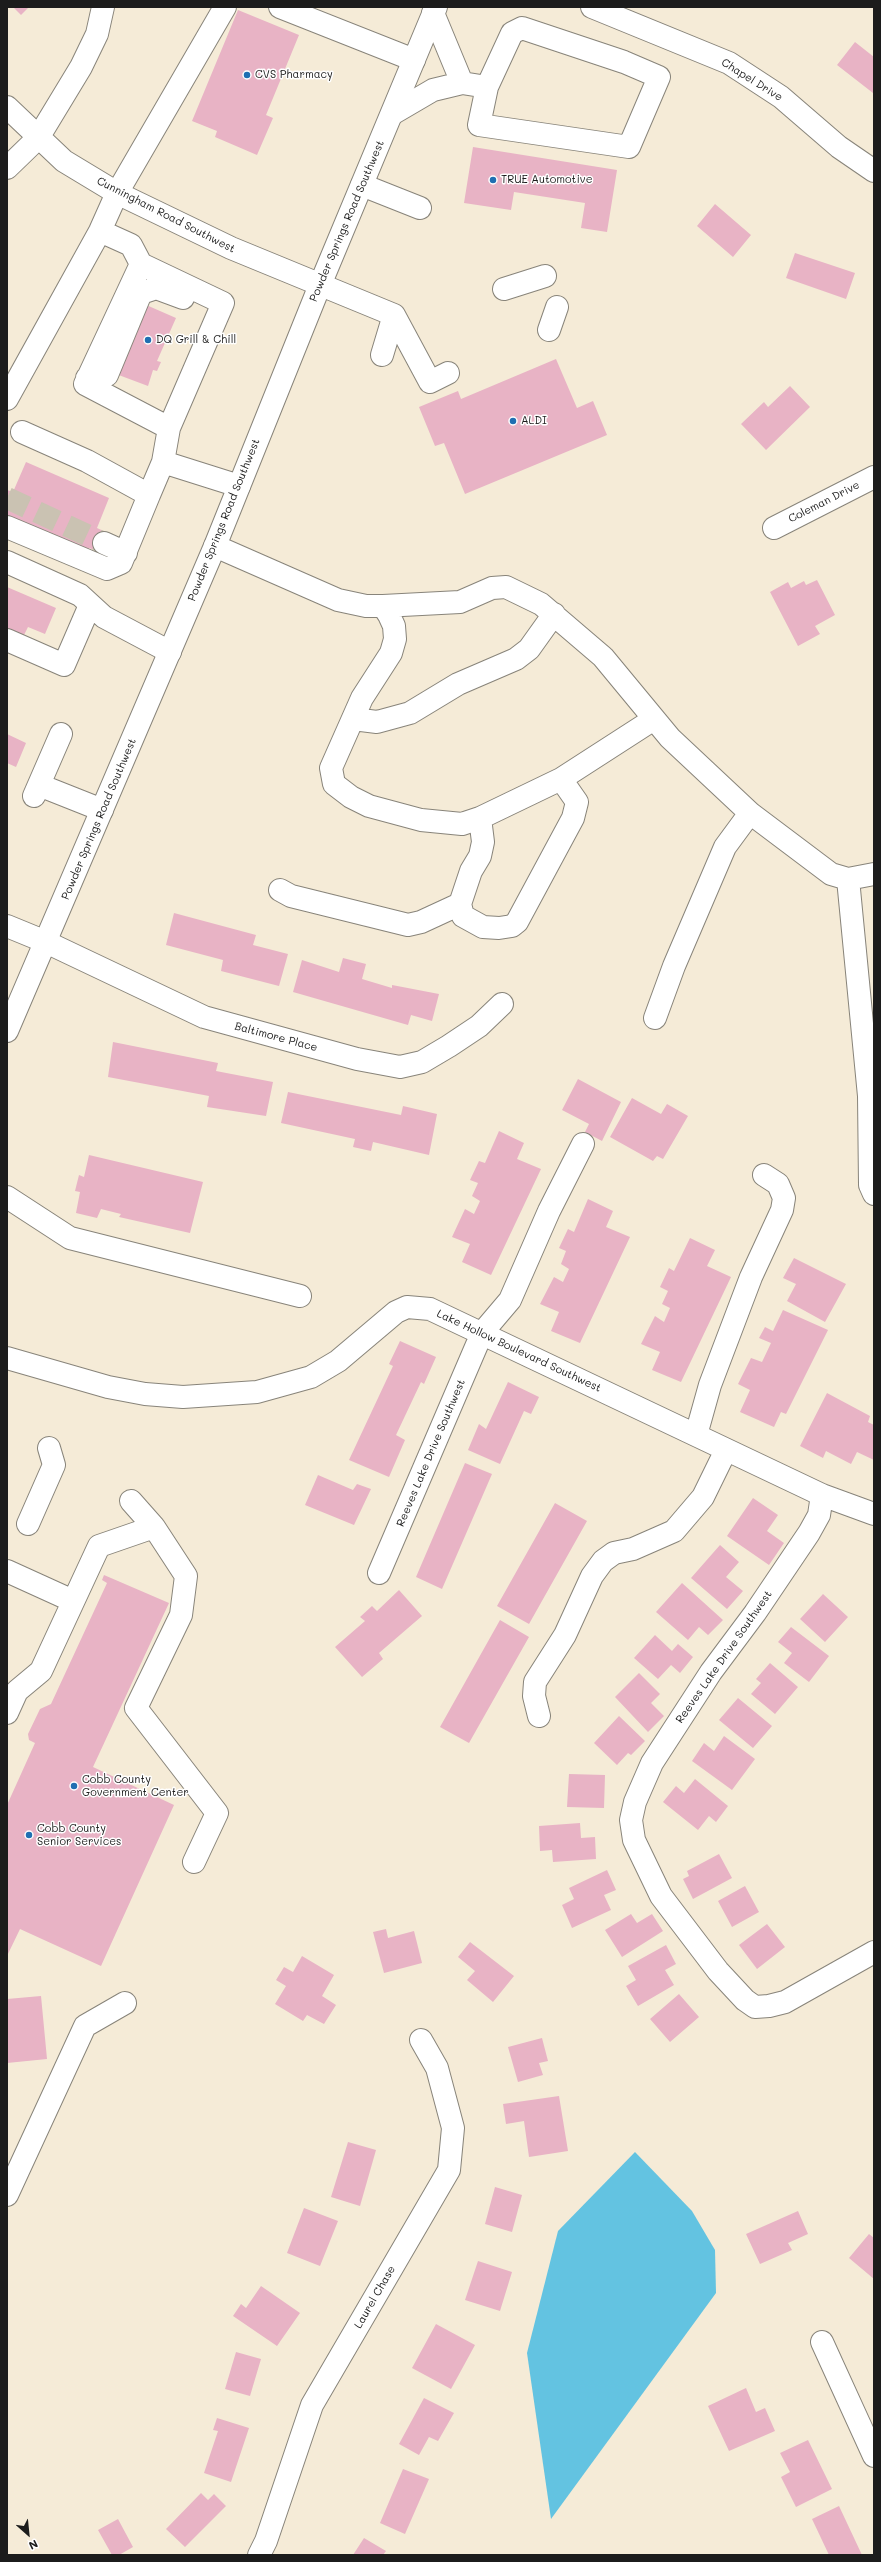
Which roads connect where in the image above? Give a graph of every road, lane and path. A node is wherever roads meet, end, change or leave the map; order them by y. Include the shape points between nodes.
1 (103, 7) edge
2 (224, 7) edge
3 (280, 7) edge
4 (592, 7) edge
5 (435, 10) edge
6 (414, 60) junction
7 (462, 83) junction
8 (487, 87) junction
9 (7, 107) edge
10 (392, 114) junction
11 (38, 138) junction
12 (7, 168) edge
13 (874, 171) edge
14 (362, 185) junction
15 (117, 193) junction
16 (420, 208) dead end
17 (100, 231) junction
18 (141, 264) junction
19 (544, 276) dead end
20 (320, 285) junction
21 (504, 289) dead end
22 (214, 298) junction
23 (557, 307) dead end
24 (394, 315) junction
25 (549, 330) dead end
26 (382, 355) dead end
27 (448, 373) dead end
28 (87, 378) junction
29 (7, 399) edge
30 (169, 428) junction
31 (22, 432) dead end
32 (163, 462) junction
33 (874, 477) edge
34 (239, 486) junction
35 (149, 495) junction
36 (7, 527) edge
37 (774, 528) dead end
38 (104, 543) tunnel mouth
39 (215, 546) junction
40 (126, 553) junction
41 (7, 562) edge
42 (90, 605) junction
43 (383, 606) junction
44 (554, 614) junction
45 (7, 640) edge
46 (170, 652) junction
47 (353, 719) junction
48 (654, 719) junction
49 (61, 734) dead end
50 (561, 779) junction
51 (102, 810) junction
52 (750, 813) junction
53 (480, 818) junction
54 (874, 874) edge
55 (848, 879) junction
56 (280, 890) dead end
57 (460, 904) junction
58 (7, 926) edge
59 (46, 942) junction
60 (502, 1004) dead end
61 (655, 1018) dead end
62 (7, 1031) edge
63 (872, 1097) edge
64 (583, 1144) dead end
65 (764, 1175) dead end
66 (874, 1194) edge
67 (7, 1197) edge
68 (300, 1296) dead end
69 (482, 1333) junction
70 (7, 1358) edge
71 (696, 1435) junction
72 (49, 1448) dead end
73 (726, 1450) junction
74 (822, 1495) junction
75 (130, 1501) dead end
76 (874, 1514) edge
77 (28, 1524) dead end
78 (154, 1527) junction
79 (7, 1571) edge
80 (379, 1573) dead end
81 (72, 1601) junction
82 (7, 1713) edge
83 (539, 1716) dead end
84 (194, 1862) dead end
85 (874, 1952) edge
86 (125, 2003) dead end
87 (421, 2040) dead end
88 (7, 2195) edge
89 (822, 2342) dead end
90 (874, 2456) edge
91 (259, 2555) edge

1 - 11 street via 97,34 81,67
2 - 15 street
3 - 6 street
4 - 13 street, Chapel Drive via 728,63 781,97 839,147
5 - 6 street, Powder Springs Road Southwest
5 - 7 street
6 - 10 street, Powder Springs Road Southwest
7 - 8 street
7 - 10 street via 433,90
8 - 8 street via 512,33 522,28 659,77 629,147 479,125
9 - 11 street, Cunningham Road Southwest
10 - 14 street, Powder Springs Road Southwest
11 - 12 street
11 - 15 street, Cunningham Road Southwest via 64,161
14 - 16 street
14 - 20 street, Powder Springs Road Southwest
15 - 17 street
15 - 20 street, Cunningham Road Southwest via 231,248
17 - 18 street via 131,245
17 - 29 street
18 - 22 street
18 - 28 street
19 - 21 street
20 - 24 street, Cunningham Road Southwest
20 - 34 street, Powder Springs Road Southwest
22 - 28 street via 200,304 156,288 141,293 107,375
22 - 30 street via 223,302
23 - 25 street
24 - 26 street
24 - 27 street via 430,382
28 - 30 street via 84,384
30 - 32 street
31 - 35 street via 87,461
32 - 34 street
32 - 35 street
33 - 37 street, Coleman Drive
34 - 39 street, Powder Springs Road Southwest
35 - 40 street
36 - 40 street via 107,568 121,563
38 - 40 street
39 - 43 street via 338,600 366,606
39 - 46 street, Powder Springs Road Southwest
41 - 42 street via 80,595
42 - 45 street via 64,665
42 - 46 street via 104,617
43 - 44 street via 460,602 492,588 506,587 541,604
43 - 47 street via 394,626 395,639 391,653 362,698
44 - 47 street via 528,649 516,659 458,684 410,713 377,722
44 - 48 street via 603,657
46 - 51 street, Powder Springs Road Southwest
47 - 53 street via 331,768 334,784 369,806 421,820 462,824
48 - 50 street
48 - 52 street via 670,738
49 - 51 street via 37,790
50 - 53 street
50 - 57 street via 577,802 573,818 517,922 512,926 499,928 483,927 463,916
51 - 59 street, Powder Springs Road Southwest
52 - 55 street via 831,874
52 - 61 street via 725,847 674,966
53 - 57 street via 483,842 480,856 471,871
54 - 55 street
55 - 63 street
56 - 57 street via 291,896 408,925 421,922
58 - 59 street, Baltimore Place
59 - 60 street, Baltimore Place via 204,1017 357,1060 400,1067 422,1062 449,1046 479,1026
59 - 62 street, Powder Springs Road Southwest
63 - 66 street via 869,1158 870,1185
64 - 69 street, Reeves Lake Drive Southwest via 549,1211 510,1300
65 - 71 street via 778,1184 784,1198 782,1210 748,1284 710,1385
67 - 68 street via 70,1238
69 - 70 street, Lake Hollow Boulevard Southwest via 430,1309 407,1307 396,1312 338,1362 311,1377 257,1392 225,1395 146,1394 108,1387
69 - 71 street, Lake Hollow Boulevard Southwest
69 - 80 street, Reeves Lake Drive Southwest
71 - 73 street, Lake Hollow Boulevard Southwest
72 - 77 street via 54,1465
73 - 74 street, Lake Hollow Boulevard Southwest
73 - 83 street via 702,1497 674,1531 633,1549 614,1554 603,1561 592,1576 565,1635 535,1682 534,1696
74 - 76 street, Lake Hollow Boulevard Southwest
74 - 85 street, Reeves Lake Drive Southwest via 819,1516 809,1533 711,1672 652,1763 640,1789 631,1820 634,1840 660,1896 718,1971 755,2007 785,2002
75 - 78 street
78 - 81 street via 99,1546
78 - 84 street via 186,1576 181,1615 136,1708 217,1813
79 - 81 street
81 - 82 street via 41,1671 17,1691
86 - 88 street via 85,2026
87 - 91 street, Laurel Chase via 437,2068 453,2128 449,2170 312,2405
89 - 90 street

